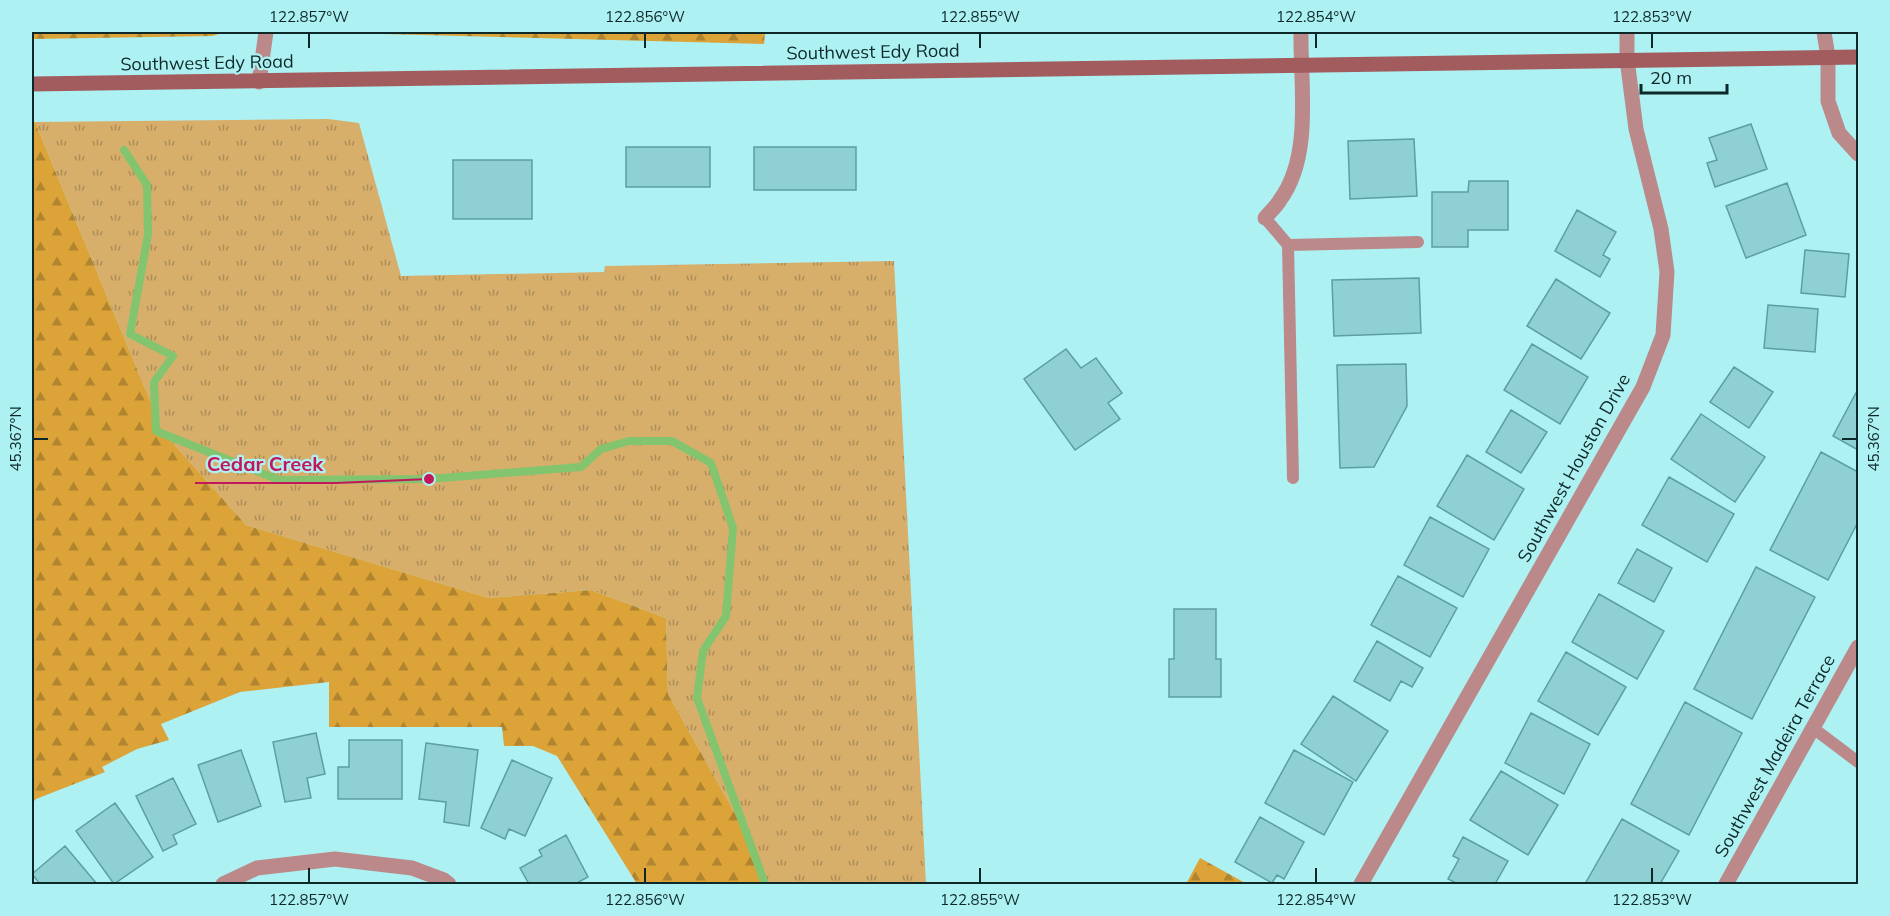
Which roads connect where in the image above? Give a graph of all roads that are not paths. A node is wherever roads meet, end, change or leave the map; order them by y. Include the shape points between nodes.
1 (266, 32) edge
2 (1300, 32) edge
3 (1627, 32) edge
4 (1824, 32) edge
5 (1828, 57) junction
6 (1858, 57) edge
7 (1628, 59) junction
8 (1300, 65) junction
9 (259, 82) junction
10 (32, 84) edge
11 (1858, 154) edge
12 (1265, 218) joint
13 (1418, 242) dead end
14 (1288, 245) junction
15 (1293, 478) dead end
16 (1858, 647) edge
17 (1813, 728) junction
18 (1858, 762) edge
19 (446, 882) edge
20 (223, 885) edge
21 (1361, 885) edge
22 (1726, 885) edge

1 - 9 street
2 - 8 street
3 - 7 street, Southwest Houston Drive
4 - 5 street
5 - 6 main road, Southwest Edy Road
5 - 7 main road, Southwest Edy Road
5 - 11 street via 1828,101 1839,133
7 - 8 main road, Southwest Edy Road
7 - 21 street, Southwest Houston Drive via 1636,129 1661,229 1667,272 1663,335 1643,387
8 - 9 main road, Southwest Edy Road
8 - 12 street via 1299,155 1281,200
9 - 10 main road, Southwest Edy Road
12 - 14 lane
13 - 14 lane
14 - 15 lane
16 - 17 street, Southwest Madeira Terrace
17 - 18 lane
17 - 22 street, Southwest Madeira Terrace
19 - 20 street via 412,868 335,859 257,868

